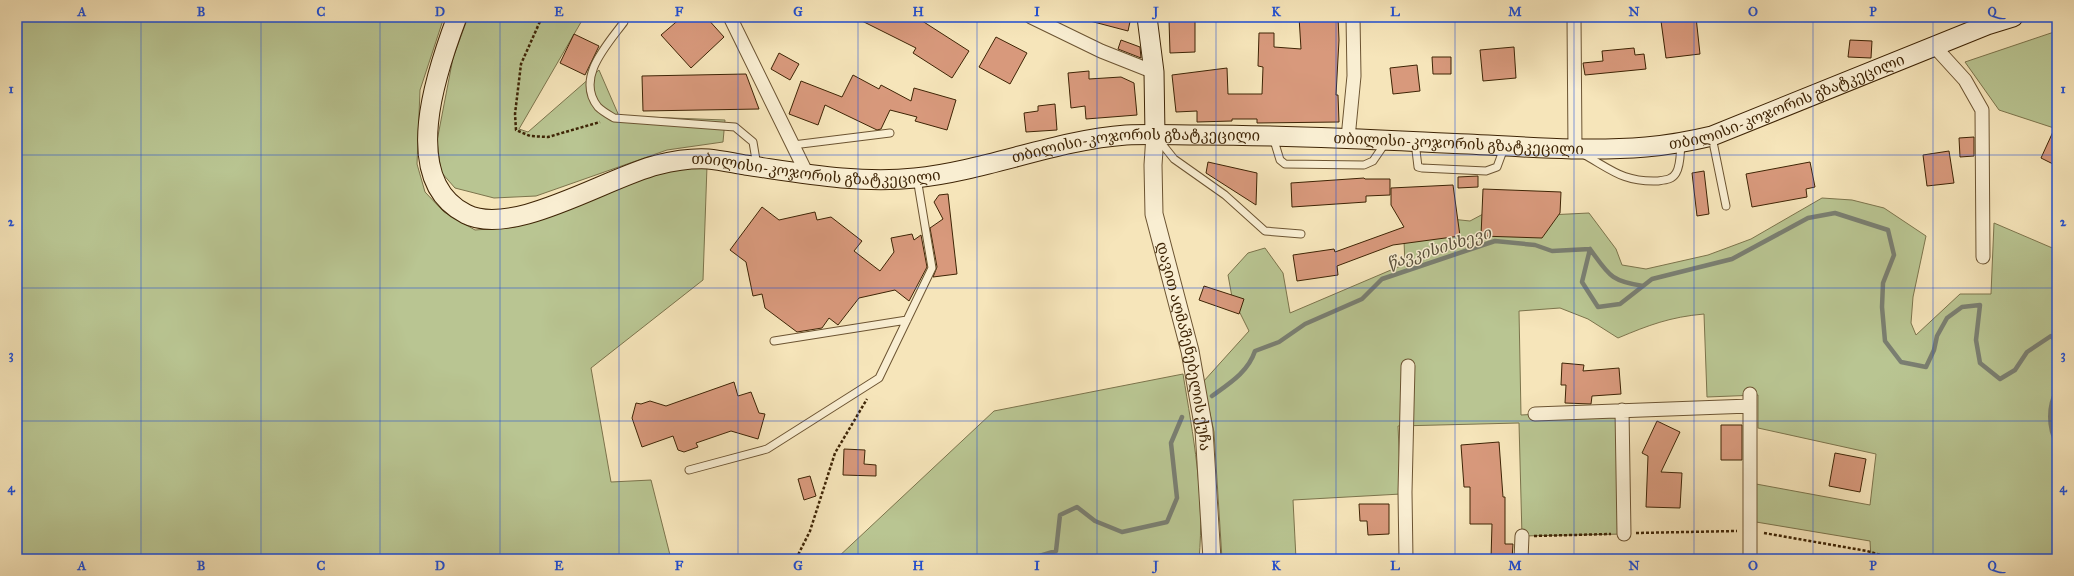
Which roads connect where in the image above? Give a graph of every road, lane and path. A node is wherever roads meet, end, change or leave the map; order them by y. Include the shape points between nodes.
1 (457, 17) edge
2 (542, 17) edge
3 (730, 17) edge
4 (1032, 17) edge
5 (1147, 17) edge
6 (1354, 17) edge
7 (1574, 17) edge
8 (2013, 17) edge
9 (624, 22) dead end
10 (1934, 46) junction
11 (1154, 72) junction
12 (614, 118) junction
13 (890, 133) dead end
14 (1155, 135) junction
15 (1272, 135) junction
16 (1712, 136) junction
17 (1348, 138) junction
18 (1388, 140) junction
19 (1415, 142) junction
20 (1681, 142) junction
21 (793, 144) junction
22 (1504, 146) junction
23 (1575, 149) junction
24 (757, 167) junction
25 (807, 174) junction
26 (917, 178) junction
27 (1726, 206) dead end
28 (1302, 234) dead end
29 (1983, 257) dead end
30 (907, 320) junction
31 (774, 341) dead end
32 (1408, 366) dead end
33 (879, 378) junction
34 (1622, 410) junction
35 (1535, 414) dead end
36 (689, 470) dead end
37 (1750, 530) junction
38 (1624, 534) dead end
39 (1522, 536) dead end
40 (796, 559) edge
41 (1212, 559) edge
42 (1406, 559) edge
43 (1521, 559) edge
44 (1750, 559) edge
45 (1894, 559) edge

1 - 24 main road, თბილისი-კოჯორის გზატკეცილი via 444,53 432,102 428,146 434,181 443,195 467,215 483,219 514,217 553,205 655,165 682,160 707,159
2 - 12 path via 521,64 515,114 516,130 530,136 548,137
3 - 21 street
4 - 11 street via 1101,51
5 - 11 main road
6 - 17 street via 1354,76
7 - 23 street
8 - 10 main road, თბილისი-კოჯორის გზატკეცილი
9 - 12 lane via 592,67 592,97 599,108
10 - 16 main road, თბილისი-კოჯორის გზატკეცილი
10 - 29 street via 1965,80 1982,110
11 - 14 main road
12 - 24 lane via 734,127 753,142
13 - 21 lane
14 - 15 main road, თბილისი-კოჯორის გზატკეცილი
14 - 26 main road, თბილისი-კოჯორის გზატკეცილი via 1127,135 1096,140
14 - 28 lane via 1174,159 1225,195 1265,231
14 - 41 street, დავით აღმაშენებელის ქუჩა via 1154,214 1190,351 1203,423
15 - 17 main road, თბილისი-კოჯორის გზატკეცილი
15 - 18 lane via 1280,160 1285,164 1364,165 1372,161
16 - 20 main road, თბილისი-კოჯორის გზატკეცილი
16 - 27 lane
17 - 18 main road, თბილისი-კოჯორის გზატკეცილი
18 - 19 main road, თბილისი-კოჯორის გზატკეცილი
19 - 22 main road, თბილისი-კოჯორის გზატკეცილი
19 - 22 lane via 1418,167 1486,171 1497,167
20 - 23 main road, თბილისი-კოჯორის გზატკეცილი via 1646,147
20 - 23 lane via 1676,175 1668,180 1641,182 1626,179
21 - 25 street
22 - 23 main road, თბილისი-კოჯორის გზატკეცილი
24 - 25 main road, თბილისი-კოჯორის გზატკეცილი
25 - 26 main road, თბილისი-კოჯორის გზატკეცილი via 852,179
26 - 30 lane via 932,268
30 - 31 lane
30 - 33 lane
32 - 42 street
33 - 36 lane via 767,449
33 - 40 path via 835,453 810,531
34 - 35 street
34 - 37 street via 1750,400
34 - 38 street
37 - 44 street
37 - 45 path via 1868,551
39 - 43 street

